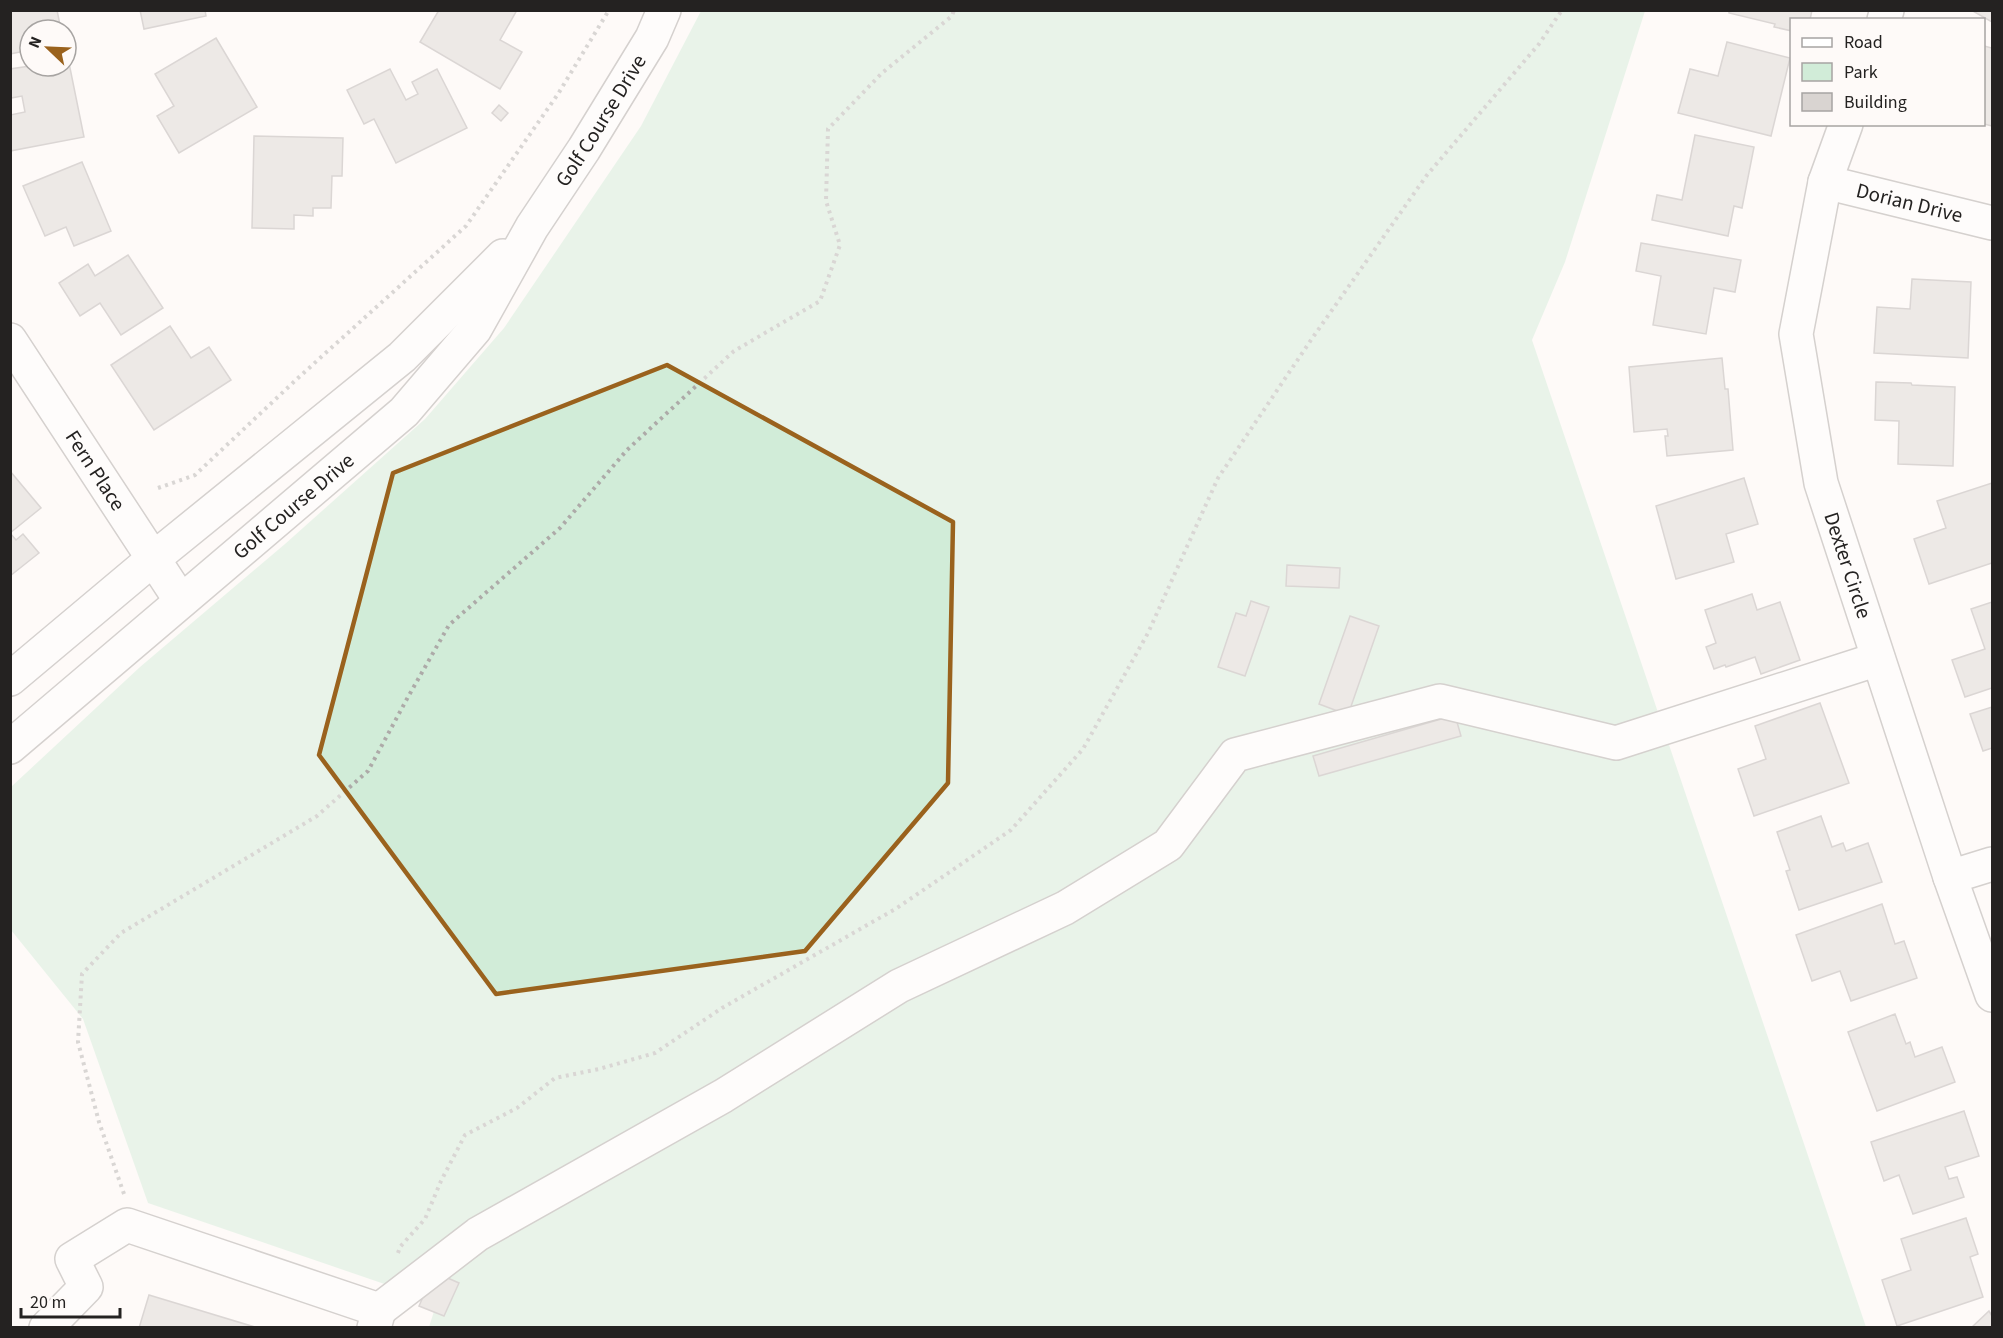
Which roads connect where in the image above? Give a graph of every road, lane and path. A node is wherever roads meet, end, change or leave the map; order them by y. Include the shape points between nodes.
1 (609, 10) edge
2 (664, 10) edge
3 (954, 10) edge
4 (1562, 10) edge
5 (1845, 126) edge
6 (1826, 182) junction
7 (1992, 223) edge
8 (532, 227) junction
9 (10, 340) edge
10 (158, 488) dead end
11 (153, 559) junction
12 (181, 601) junction
13 (1878, 659) junction
14 (10, 679) edge
15 (10, 747) edge
16 (1992, 864) edge
17 (1950, 877) junction
18 (1992, 995) edge
19 (127, 1225) junction
20 (396, 1258) dead end
21 (377, 1319) edge
22 (46, 1328) edge

1 - 10 path via 558,94 466,226 195,475
2 - 8 street, Golf Course Drive via 652,38 597,129
3 - 19 path via 952,16 882,73 828,129 826,201 840,245 820,301 734,351 627,450 561,528 449,625 368,771 317,816 121,933 82,974 78,1042 123,1192
4 - 20 path via 1539,44 1427,175 1224,468 1148,633 1083,748 1011,830 897,908 722,1008 655,1053 555,1078 517,1108 465,1135 425,1219 400,1247
5 - 6 street, Dexter Circle
6 - 7 street, Dorian Drive
6 - 13 street, Dexter Circle via 1796,334 1821,483
8 - 11 street, Golf Course Drive via 402,357
8 - 12 street, Golf Course Drive via 475,329 404,411
9 - 11 street, Fern Place
11 - 12 street, Fern Place
11 - 14 street, Golf Course Drive
12 - 15 street, Golf Course Drive
13 - 17 street, Dexter Circle
13 - 21 street via 1616,743 1440,701 1235,755 1168,845 1065,908 899,986 723,1096 478,1234
16 - 17 street
17 - 18 street, Dexter Circle
19 - 21 street
19 - 22 street via 72,1259 86,1287

